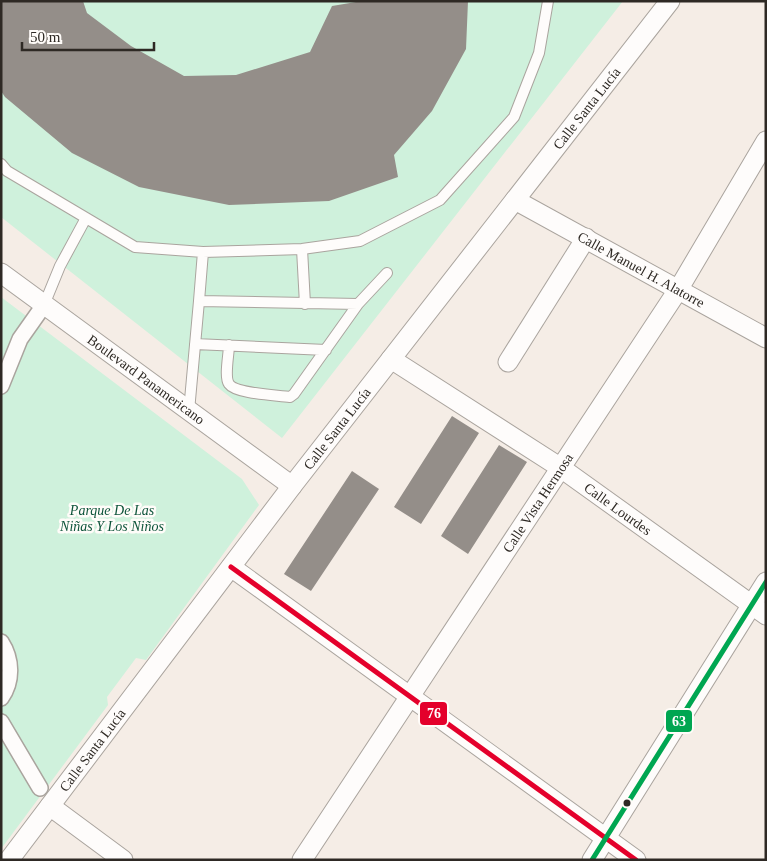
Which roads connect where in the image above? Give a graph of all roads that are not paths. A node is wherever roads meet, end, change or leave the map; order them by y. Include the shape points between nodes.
1 (548, 1) edge
2 (670, 1) edge
3 (766, 141) edge
4 (1, 164) edge
5 (515, 200) junction
6 (86, 218) junction
7 (586, 238) junction
8 (302, 249) junction
9 (204, 252) junction
10 (388, 272) dead end
11 (1, 273) edge
12 (678, 290) junction
13 (199, 301) junction
14 (305, 304) junction
15 (358, 304) junction
16 (44, 305) junction
17 (766, 338) edge
18 (195, 344) junction
19 (229, 345) junction
20 (326, 350) junction
21 (391, 359) junction
22 (508, 362) dead end
23 (1, 386) edge
24 (189, 411) junction
25 (561, 468) junction
26 (292, 486) junction
27 (231, 567) junction
28 (766, 582) edge
29 (759, 610) edge
30 (1, 642) edge
31 (410, 697) junction
32 (1, 698) edge
33 (1, 722) edge
34 (40, 788) dead end
35 (50, 806) junction
36 (606, 838) junction
37 (9, 860) edge
38 (123, 860) edge
39 (302, 860) edge
40 (592, 860) edge
41 (636, 860) edge

1 - 8 lane via 539,53 514,117 440,200 360,241
2 - 5 street, Calle Santa Lucía
3 - 12 street, Calle Vista Hermosa
4 - 6 lane via 7,171
5 - 7 street, Calle Manuel H. Alatorre
5 - 21 street, Calle Santa Lucía
6 - 9 lane via 135,247
6 - 16 lane via 60,266
7 - 12 street, Calle Manuel H. Alatorre
7 - 22 street
8 - 9 lane
8 - 14 lane
9 - 13 lane
10 - 15 lane
11 - 16 street, Boulevard Panamericano
12 - 17 street, Calle Manuel H. Alatorre
12 - 25 street, Calle Vista Hermosa
13 - 14 lane
13 - 18 lane
14 - 15 lane
15 - 20 lane
16 - 23 street via 20,339
16 - 24 street, Boulevard Panamericano
18 - 19 lane
18 - 24 lane
19 - 20 lane
19 - 20 lane via 229,384 238,390 290,397
21 - 25 street, Calle Lourdes
21 - 26 street, Calle Santa Lucía
24 - 26 street, Boulevard Panamericano
25 - 29 street, Calle Lourdes
25 - 31 street, Calle Vista Hermosa
26 - 27 street, Calle Santa Lucía
27 - 31 street
27 - 35 street, Calle Santa Lucía
28 - 29 street
29 - 36 street
30 - 32 street via 9,662 9,678
31 - 36 street
31 - 39 street, Calle Vista Hermosa
33 - 34 street
35 - 37 street, Calle Santa Lucía
35 - 38 street
36 - 40 street
36 - 41 street

